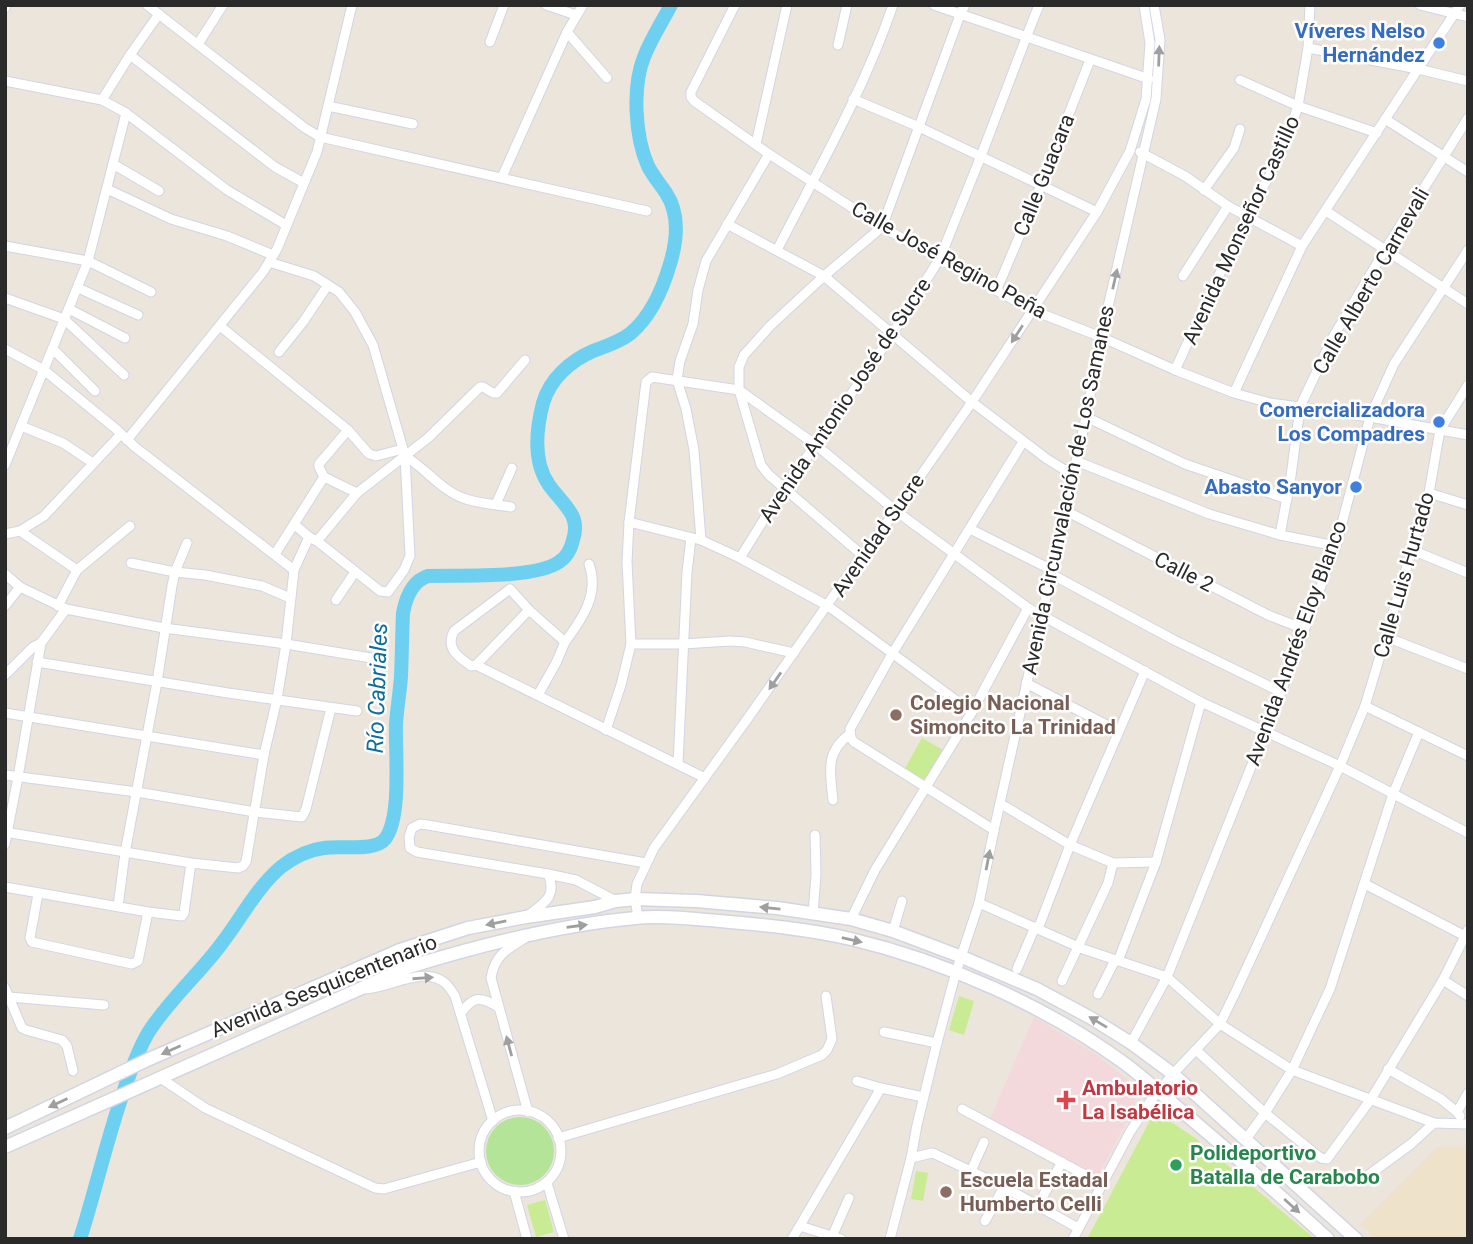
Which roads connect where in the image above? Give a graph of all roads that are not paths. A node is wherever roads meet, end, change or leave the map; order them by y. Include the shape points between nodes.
1 (147, 5) edge
2 (223, 5) edge
3 (352, 5) edge
4 (504, 5) edge
5 (546, 5) edge
6 (583, 5) edge
7 (735, 5) edge
8 (787, 5) edge
9 (847, 5) edge
10 (893, 5) edge
11 (934, 5) edge
12 (1039, 5) edge
13 (1144, 5) edge
14 (1154, 5) edge
15 (1310, 5) edge
16 (1420, 5) edge
17 (963, 10) edge
18 (1457, 10) edge
19 (570, 11) edge
20 (159, 14) junction
21 (1468, 17) edge
22 (568, 32) junction
23 (1026, 38) junction
24 (490, 43) dead end
25 (198, 44) junction
26 (838, 45) dead end
27 (1308, 48) junction
28 (130, 55) junction
29 (1090, 60) junction
30 (1418, 69) junction
31 (607, 78) dead end
32 (1149, 79) junction
33 (1240, 80) dead end
34 (5, 81) edge
35 (1468, 81) edge
36 (853, 99) junction
37 (102, 100) junction
38 (328, 106) junction
39 (1298, 106) junction
40 (126, 113) junction
41 (1468, 118) edge
42 (1385, 119) junction
43 (413, 124) dead end
44 (919, 127) junction
45 (1240, 129) dead end
46 (1377, 133) junction
47 (320, 137) junction
48 (756, 144) junction
49 (1131, 149) junction
50 (1144, 153) junction
51 (769, 154) junction
52 (981, 156) junction
53 (1444, 157) junction
54 (113, 164) junction
55 (1468, 172) edge
56 (502, 177) junction
57 (813, 181) junction
58 (304, 183) junction
59 (1041, 185) junction
60 (107, 189) junction
61 (1205, 190) junction
62 (159, 191) dead end
63 (1228, 206) junction
64 (647, 211) dead end
65 (1326, 211) junction
66 (1097, 212) junction
67 (1247, 215) junction
68 (727, 224) junction
69 (286, 225) junction
70 (882, 226) junction
71 (5, 246) edge
72 (1302, 246) junction
73 (778, 250) junction
74 (1385, 250) junction
75 (1468, 250) edge
76 (271, 258) junction
77 (940, 258) junction
78 (88, 261) junction
79 (824, 276) junction
80 (1183, 276) dead end
81 (328, 285) junction
82 (78, 288) junction
83 (1444, 288) junction
84 (997, 289) junction
85 (151, 292) dead end
86 (5, 298) edge
87 (1468, 304) edge
88 (69, 310) junction
89 (1032, 310) junction
90 (138, 315) dead end
91 (64, 319) junction
92 (220, 326) junction
93 (893, 334) junction
94 (1101, 337) junction
95 (125, 338) dead end
96 (5, 348) edge
97 (53, 349) junction
98 (279, 352) dead end
99 (525, 360) dead end
100 (44, 370) junction
101 (1175, 370) junction
102 (124, 375) dead end
103 (677, 380) junction
104 (1468, 385) edge
105 (739, 390) junction
106 (95, 391) dead end
107 (1234, 393) junction
108 (972, 402) junction
109 (1300, 407) junction
110 (1370, 416) junction
111 (1086, 417) junction
112 (348, 430) junction
113 (1440, 430) junction
114 (19, 431) junction
115 (5, 434) edge
116 (1468, 435) edge
117 (124, 437) junction
118 (1023, 442) junction
119 (816, 444) junction
120 (404, 453) junction
121 (1076, 461) junction
122 (93, 463) junction
123 (5, 466) edge
124 (512, 468) dead end
125 (1073, 475) junction
126 (324, 477) junction
127 (784, 487) junction
128 (357, 493) junction
129 (1429, 493) junction
130 (1287, 499) junction
131 (496, 504) junction
132 (1468, 505) edge
133 (511, 506) dead end
134 (1066, 511) junction
135 (896, 512) junction
136 (629, 522) junction
137 (293, 524) junction
138 (130, 526) dead end
139 (970, 529) junction
140 (20, 531) junction
141 (5, 534) edge
142 (1280, 535) junction
143 (691, 538) junction
144 (313, 539) junction
145 (701, 540) junction
146 (187, 543) dead end
147 (1336, 546) junction
148 (1412, 550) junction
149 (275, 554) junction
150 (862, 555) junction
151 (953, 555) junction
152 (740, 558) junction
153 (131, 563) dead end
154 (589, 564) dead end
155 (77, 570) junction
156 (294, 570) junction
157 (175, 572) junction
158 (355, 572) junction
159 (1051, 572) junction
160 (1468, 573) edge
161 (5, 574) edge
162 (20, 587) junction
163 (290, 598) junction
164 (337, 600) dead end
165 (5, 606) edge
166 (828, 606) junction
167 (62, 607) junction
168 (1028, 608) junction
169 (529, 610) junction
170 (1042, 615) junction
171 (164, 628) junction
172 (1304, 629) junction
173 (1386, 637) junction
174 (565, 642) junction
175 (41, 643) junction
176 (631, 644) junction
177 (683, 644) junction
178 (286, 645) junction
179 (794, 653) junction
180 (892, 653) junction
181 (371, 658) dead end
182 (37, 662) junction
183 (476, 665) junction
184 (1468, 669) edge
185 (1145, 671) junction
186 (5, 675) edge
187 (157, 682) junction
188 (1026, 683) junction
189 (1281, 692) junction
190 (538, 695) junction
191 (277, 699) junction
192 (1201, 702) junction
193 (1366, 706) junction
194 (331, 708) junction
195 (357, 711) dead end
196 (972, 712) junction
197 (5, 713) edge
198 (27, 717) junction
199 (606, 730) junction
200 (1118, 731) junction
201 (1265, 732) junction
202 (1419, 732) junction
203 (850, 734) junction
204 (147, 737) junction
205 (264, 755) junction
206 (1468, 756) edge
207 (678, 764) junction
208 (1340, 766) junction
209 (5, 775) edge
210 (18, 777) junction
211 (705, 778) junction
212 (925, 787) junction
213 (137, 792) junction
214 (1393, 794) junction
215 (832, 800) dead end
216 (1001, 804) junction
217 (255, 812) junction
218 (994, 830) junction
219 (7, 832) edge
220 (1468, 832) edge
221 (815, 835) dead end
222 (5, 844) edge
223 (1070, 845) junction
224 (125, 853) junction
225 (1156, 862) junction
226 (191, 863) junction
227 (646, 863) junction
228 (1113, 863) junction
229 (548, 874) junction
230 (1365, 884) junction
231 (5, 887) edge
232 (38, 894) junction
233 (635, 899) junction
234 (616, 901) junction
235 (902, 901) dead end
236 (979, 904) junction
237 (118, 906) junction
238 (148, 912) junction
239 (813, 914) junction
240 (526, 917) junction
241 (638, 917) junction
242 (850, 919) junction
243 (1037, 928) junction
244 (893, 931) junction
245 (535, 932) junction
246 (1466, 933) edge
247 (1077, 946) junction
248 (962, 957) junction
249 (1116, 961) junction
250 (1017, 969) dead end
251 (956, 972) junction
252 (1167, 977) junction
253 (1443, 980) junction
254 (1062, 981) dead end
255 (356, 990) junction
256 (7, 992) edge
257 (1098, 994) dead end
258 (826, 996) dead end
259 (1468, 996) edge
260 (104, 1005) dead end
261 (498, 1007) junction
262 (461, 1013) junction
263 (1220, 1024) junction
264 (884, 1032) dead end
265 (1131, 1042) junction
266 (937, 1043) junction
267 (1196, 1050) junction
268 (1388, 1069) junction
269 (1292, 1070) junction
270 (73, 1071) dead end
271 (1173, 1074) junction
272 (153, 1080) junction
273 (858, 1081) dead end
274 (881, 1088) junction
275 (1158, 1092) junction
276 (1468, 1093) edge
277 (923, 1097) junction
278 (1371, 1099) junction
279 (962, 1110) dead end
280 (528, 1111) junction
281 (1457, 1112) junction
282 (1265, 1114) junction
283 (493, 1121) junction
284 (1434, 1124) junction
285 (1467, 1124) edge
286 (5, 1128) edge
287 (558, 1138) junction
288 (1246, 1139) junction
289 (984, 1142) dead end
290 (5, 1147) edge
291 (911, 1158) junction
292 (481, 1162) junction
293 (1062, 1162) junction
294 (971, 1171) junction
295 (1359, 1182) dead end
296 (547, 1183) junction
297 (1102, 1184) junction
298 (1004, 1187) junction
299 (514, 1191) junction
300 (849, 1198) dead end
301 (1038, 1205) junction
302 (985, 1221) dead end
303 (800, 1226) junction
304 (1078, 1228) junction
305 (835, 1238) edge
306 (527, 1239) edge
307 (564, 1239) edge
308 (792, 1239) edge
309 (890, 1239) edge
310 (1073, 1239) edge
311 (1328, 1239) edge
312 (1356, 1239) edge

1 - 20 street
2 - 25 street
3 - 38 street
4 - 24 street
5 - 19 street
6 - 19 street
7 - 48 street, Calle José Regino Peña via 691,97
8 - 48 street
9 - 26 street
10 - 36 street
11 - 17 street
12 - 23 street, Avenida Antonio José de Sucre
13 - 32 street, Avenidad Sucre
50 -> 14 street, Avenida Circunvalación de Los Samanes via 1159,69
15 - 27 street, Avenida Monseñor Castillo
16 - 18 street
17 - 23 street
17 - 44 street
18 - 21 street
18 - 30 street
19 - 22 street
20 - 25 street
20 - 28 street
22 - 31 street
22 - 56 street
23 - 29 street
23 - 52 street, Avenida Antonio José de Sucre
25 - 47 street
27 - 30 street
27 - 39 street, Avenida Monseñor Castillo
28 - 37 street
28 - 58 street via 275,167
29 - 32 street
29 - 59 street, Calle Guacara
30 - 35 street
30 - 42 street
32 - 49 street, Avenidad Sucre
33 - 39 street
34 - 37 street
36 - 44 street
36 - 57 street
37 - 40 street
38 - 43 street
38 - 47 street
39 - 46 street
39 - 67 street, Avenida Monseñor Castillo via 1276,164
40 - 54 street
40 - 69 street via 227,190
41 - 53 street, Calle Alberto Carnevali
42 - 46 street
42 - 53 street
44 - 52 street
44 - 70 street
45 - 61 street via 1234,148
46 - 65 street
47 - 56 street
47 - 58 street
48 - 51 street, Calle José Regino Peña
49 - 50 street
49 - 66 street, Avenidad Sucre
50 - 61 street
94 -> 50 street, Avenida Circunvalación de Los Samanes
51 - 57 street, Calle José Regino Peña
51 - 68 street
52 - 59 street
52 - 77 street, Avenida Antonio José de Sucre
53 - 55 street
53 - 74 street, Calle Alberto Carnevali
54 - 60 street
54 - 62 street
56 - 64 street
57 - 70 street, Calle José Regino Peña
57 - 73 street
58 - 69 street
59 - 66 street
59 - 84 street, Calle Guacara
60 - 76 street
60 - 78 street
61 - 63 street
63 - 67 street
63 - 80 street
65 - 72 street
65 - 74 street
66 - 89 street, Avenidad Sucre
67 - 72 street
67 - 101 street, Avenida Monseñor Castillo
68 - 73 street
68 - 103 street via 706,261
69 - 76 street
70 - 77 street, Calle José Regino Peña
70 - 79 street
71 - 78 street
72 - 107 street
73 - 79 street
74 - 83 street
74 - 109 street, Calle Alberto Carnevali via 1333,337
75 - 83 street, Avenida Andrés Eloy Blanco
76 - 81 street
76 - 92 street
77 - 84 street, Calle José Regino Peña
77 - 93 street, Avenida Antonio José de Sucre
78 - 82 street
78 - 85 street
79 - 93 street
79 - 105 street via 744,355
81 - 98 street
81 - 120 street via 355,312 373,345
82 - 88 street
82 - 90 street
83 - 87 street
83 - 110 street, Avenida Andrés Eloy Blanco via 1394,364
84 - 89 street, Calle José Regino Peña
86 - 91 street
88 - 91 street
88 - 95 street
89 - 94 street, Calle José Regino Peña
89 -> 108 street, Avenidad Sucre
91 - 97 street
91 - 102 street
92 - 112 street
92 - 117 street
93 - 108 street
93 - 119 street, Avenida Antonio José de Sucre
94 - 101 street, Calle José Regino Peña
94 - 111 street, Avenida Circunvalación de Los Samanes
96 - 100 street
97 - 100 street
97 - 106 street
99 - 120 street via 497,393 480,387 428,438
100 - 114 street
100 - 117 street
101 - 107 street, Calle José Regino Peña
103 - 105 street
103 - 136 street via 652,377 646,382
103 - 145 street via 694,450
104 - 113 street, Calle Luis Hurtado
105 - 119 street
105 - 127 street via 761,465
107 - 109 street, Calle José Regino Peña
108 - 118 street
108 - 135 street, Avenidad Sucre
109 - 110 street, Calle José Regino Peña
109 - 130 street, Calle Alberto Carnevali
110 - 113 street, Calle José Regino Peña
110 - 147 street, Avenida Andrés Eloy Blanco
111 - 121 street, Avenida Circunvalación de Los Samanes
111 - 130 street via 1185,464
112 - 120 street via 372,456
112 - 126 street via 319,464
113 - 116 street, Calle José Regino Peña
113 - 129 street, Calle Luis Hurtado
114 - 115 street
114 - 122 street via 62,443
114 - 123 street
117 - 122 street
117 - 149 street
118 - 125 street
118 - 139 street
119 - 127 street, Avenida Antonio José de Sucre
119 - 135 street
120 - 128 street
120 - 131 street via 461,498
120 - 158 street via 410,556 386,593
121 - 125 street, Avenida Circunvalación de Los Samanes
121 - 142 street via 1209,514
122 - 140 street via 44,516
124 - 131 street
125 - 134 street, Avenida Circunvalación de Los Samanes
126 - 128 street
126 - 137 street
127 - 150 street
127 - 152 street, Avenida Antonio José de Sucre
128 - 144 street
129 - 132 street
129 - 148 street, Calle Luis Hurtado
130 - 142 street, Calle Alberto Carnevali
131 - 133 street
134 - 159 street, Avenida Circunvalación de Los Samanes
134 - 172 street, Calle 2
135 - 150 street, Avenidad Sucre
135 - 151 street
136 - 143 street
136 - 176 street
137 - 144 street
137 - 149 street
138 - 155 street
139 - 151 street
139 - 159 street
140 - 141 street
140 - 155 street
142 - 147 street
143 - 145 street
143 - 177 street
144 - 156 street
144 - 158 street
145 - 152 street
146 - 157 street
147 - 172 street, Avenida Andrés Eloy Blanco
148 - 160 street
148 - 173 street, Calle Luis Hurtado
149 - 156 street
150 - 166 street, Avenidad Sucre
151 - 168 street
151 - 180 street
152 - 166 street
153 - 157 street
154 - 174 street via 593,573 588,606
155 - 167 street
156 - 163 street
157 - 163 street via 262,586
157 - 171 street
158 - 164 street
159 - 170 street, Avenida Circunvalación de Los Samanes
159 - 189 street
161 - 162 street
162 - 165 street
162 - 167 street
163 - 178 street
166 - 179 street, Avenidad Sucre
166 - 180 street
167 - 171 street
167 - 175 street
168 - 170 street
168 - 196 street
169 - 174 street
169 - 183 street
169 - 183 street via 510,589 454,631 450,640 458,656
170 - 185 street
170 - 188 street, Avenida Circunvalación de Los Samanes
171 - 178 street
171 - 187 street
172 - 189 street, Avenida Andrés Eloy Blanco
173 - 184 street
173 - 193 street, Calle Luis Hurtado
174 - 190 street
175 - 182 street
175 - 186 street
176 - 177 street
176 - 199 street
177 - 179 street via 745,642
177 - 207 street
178 - 181 street
178 - 191 street
179 -> 211 street, Avenidad Sucre
180 - 196 street
180 - 203 street
182 - 187 street
182 - 198 street
183 - 190 street
185 - 192 street
185 - 200 street
187 - 191 street
187 - 204 street
188 - 200 street
188 - 216 street, Avenida Circunvalación de Los Samanes
189 - 201 street, Avenida Andrés Eloy Blanco
190 - 199 street
191 - 194 street
191 - 205 street
192 - 201 street
192 - 225 street
193 - 202 street
193 - 208 street, Calle Luis Hurtado
194 - 195 street
194 - 217 street via 304,815
196 - 212 street
197 - 198 street
198 - 204 street
198 - 210 street
199 - 207 street
200 - 223 street
201 - 208 street
201 - 252 street, Avenida Andrés Eloy Blanco
202 - 206 street
202 - 214 street
203 - 212 street via 855,742
203 - 215 street via 832,753
204 - 205 street
204 - 213 street
205 - 217 street
207 - 211 street
208 - 214 street
208 - 263 street, Calle Luis Hurtado
209 - 210 street
210 - 213 street
210 - 219 street
211 - 227 street, Avenidad Sucre
212 - 218 street
212 - 242 street
213 - 217 street
213 - 224 street
214 - 220 street
214 - 230 street
216 - 218 street, Avenida Circunvalación de Los Samanes
216 - 223 street
217 - 226 street via 243,866
236 -> 218 street, Avenida Circunvalación de Los Samanes
219 - 222 street
219 - 224 street
221 - 239 street
223 - 228 street
223 - 243 street
224 - 226 street
224 - 237 street
225 - 228 street
225 - 249 street
226 - 238 street via 182,916
227 - 229 street via 420,824 412,828 409,837 410,848 417,852
227 - 233 street, Avenidad Sucre
228 - 247 street
229 - 234 street via 576,880
229 - 240 street via 550,896
230 - 246 street
230 - 269 street via 1330,989
231 - 232 street
232 - 237 street
232 - 238 street via 32,942 132,964 138,961
233 - 234 main road, Avenida Sesquicentenario
239 -> 233 main road, Avenida Sesquicentenario
233 - 241 street, Avenidad Sucre
234 - 240 main road, Avenida Sesquicentenario
235 - 244 street
236 - 243 street
236 - 248 street, Avenida Circunvalación de Los Samanes
237 - 238 street
239 - 242 main road, Avenida Sesquicentenario
240 -> 286 main road, Avenida Sesquicentenario via 400,950
245 -> 241 main road, Avenida Sesquicentenario
241 -> 251 main road, Avenida Sesquicentenario via 776,926 861,942
242 - 244 main road, Avenida Sesquicentenario
243 - 247 street
243 - 250 street
244 - 248 main road, Avenida Sesquicentenario
245 - 255 main road, Avenida Sesquicentenario via 409,967
245 - 261 street via 499,956 493,967
246 - 253 street
247 - 249 street
247 - 254 street
248 - 251 street, Avenida Circunvalación de Los Samanes
265 -> 248 main road, Avenida Sesquicentenario via 1037,989
249 - 252 street
249 - 257 street
251 - 266 street, Avenida Circunvalación de Los Samanes
251 - 275 main road, Avenida Sesquicentenario via 1082,1035
252 - 263 street
252 - 265 street, Avenida Andrés Eloy Blanco
253 - 259 street
253 - 268 street
255 -> 262 street via 434,976 446,983
255 - 272 main road, Avenida Sesquicentenario
256 - 260 street
256 - 270 street via 22,1028 62,1040
258 - 287 street via 832,1039 822,1055 777,1074
261 - 262 street via 473,1000
280 -> 261 street
262 - 283 street
263 - 267 street, Calle Luis Hurtado
263 - 269 street
264 - 266 street
265 - 271 main road, Avenida Sesquicentenario
266 - 277 street, Avenida Circunvalación de Los Samanes
267 - 271 street, Calle Luis Hurtado
267 - 282 street
268 - 278 street
268 - 281 street
269 - 278 street
269 - 282 street
271 - 275 street, Calle Luis Hurtado
271 - 288 main road, Avenida Sesquicentenario
272 - 290 main road, Avenida Sesquicentenario
272 - 292 street via 375,1188
273 - 274 street
274 - 277 street
274 - 303 street
275 - 297 street, Calle Luis Hurtado
275 -> 311 main road, Avenida Sesquicentenario
276 - 281 street
277 - 291 street, Avenida Circunvalación de Los Samanes
278 - 282 street via 1327,1159
278 - 284 street
279 - 293 street
280 - 283 street via 512,1111
280 - 287 street via 549,1122
281 - 285 street
282 - 288 street
283 - 292 street via 482,1136
284 - 285 street
284 - 295 street
287 - 296 street via 560,1160
288 - 312 main road, Avenida Sesquicentenario
289 - 294 street
291 - 294 street via 932,1153
291 - 309 street, Avenida Circunvalación de Los Samanes
292 - 299 street via 496,1184
293 - 297 street
293 - 301 street
294 - 298 street
296 - 299 street via 535,1190
296 - 307 street
297 - 304 street, Calle Luis Hurtado
298 - 301 street
298 - 302 street
299 - 306 street
300 - 305 street
301 - 304 street
303 - 305 street
303 - 308 street
304 - 310 street, Calle Luis Hurtado

